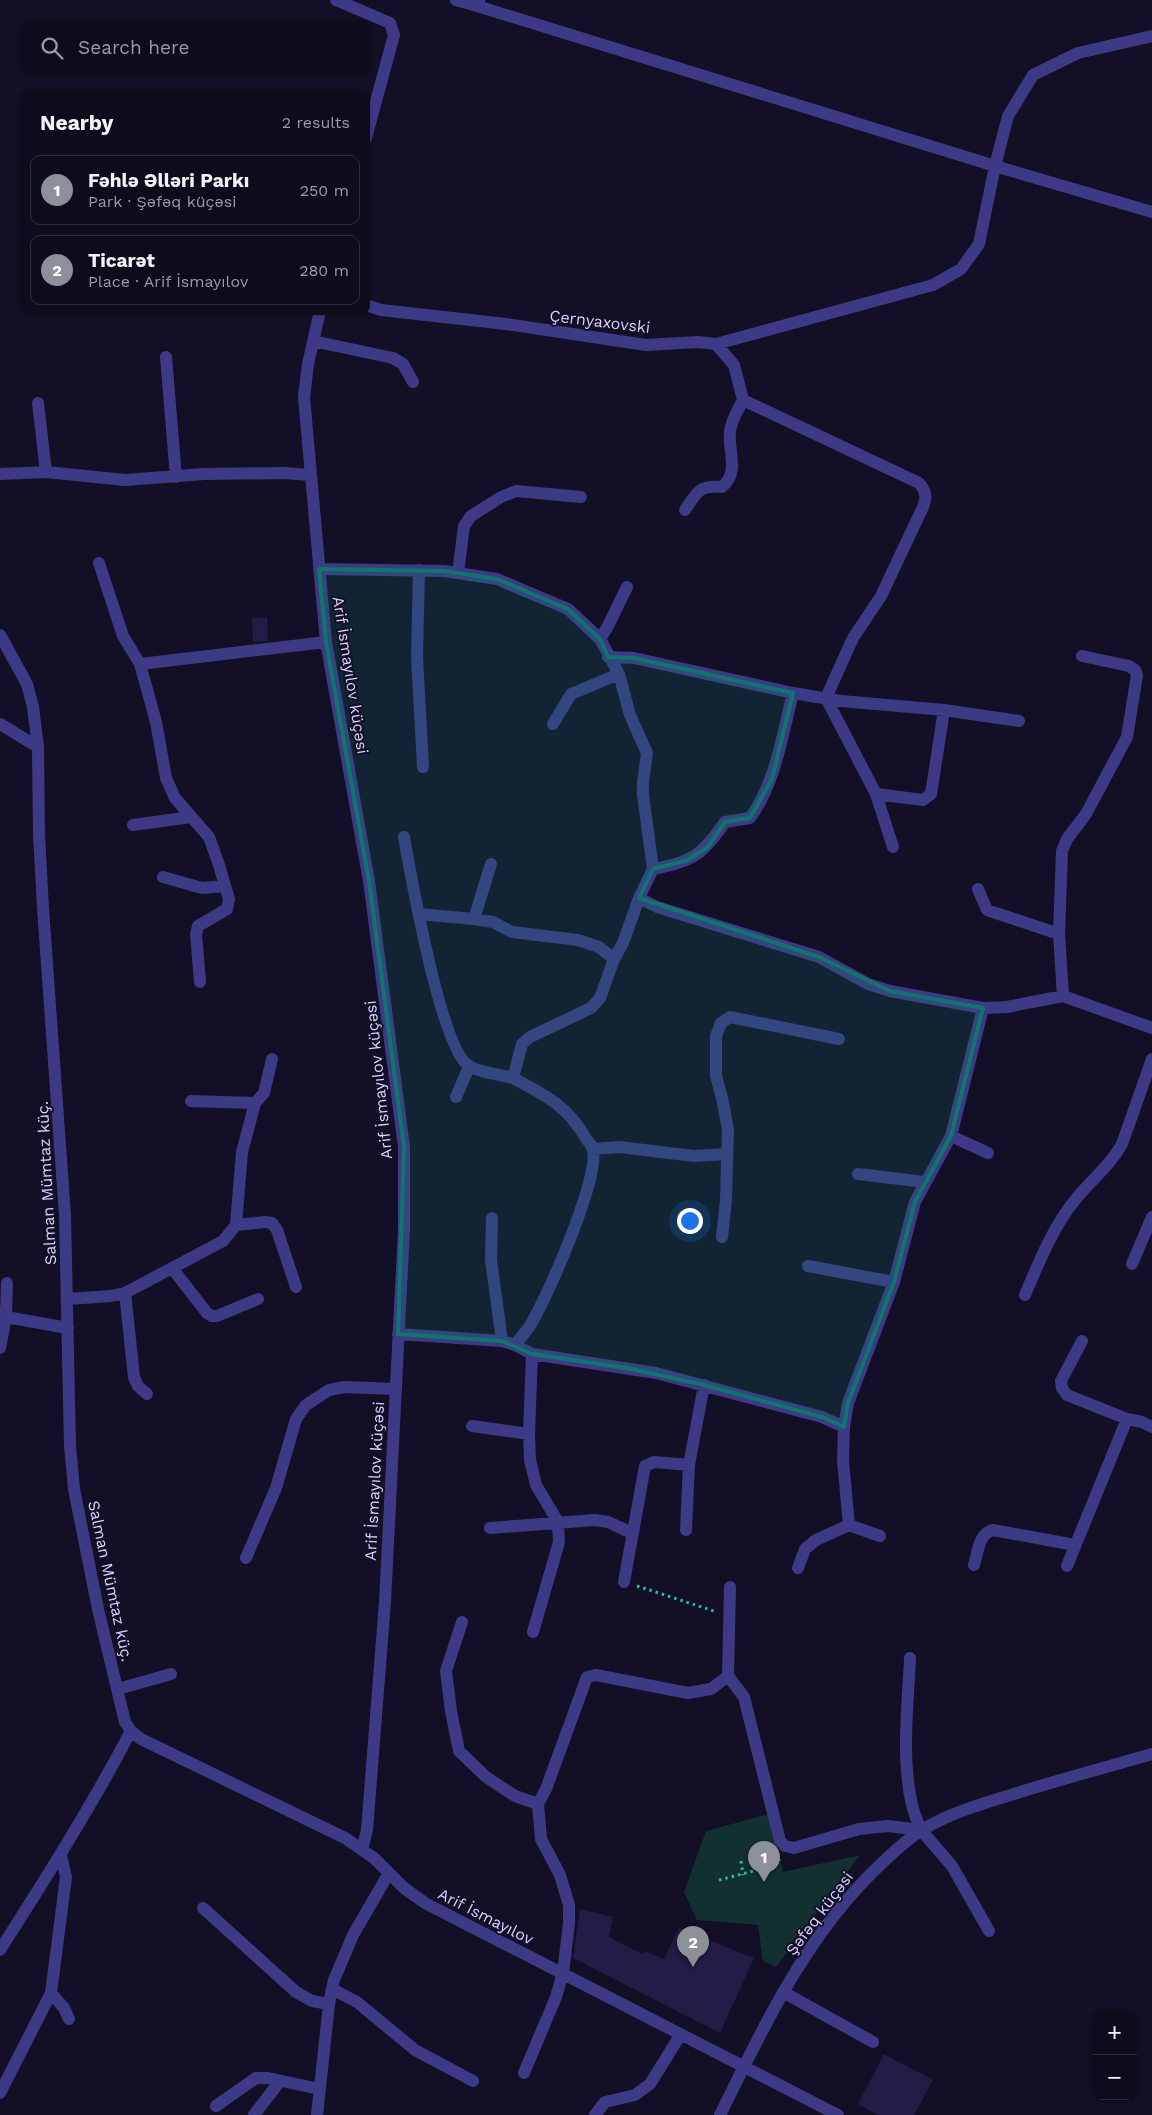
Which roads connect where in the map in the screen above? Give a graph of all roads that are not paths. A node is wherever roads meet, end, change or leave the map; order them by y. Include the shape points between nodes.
1 (336, 0) edge
2 (456, 0) edge
3 (478, 3) edge
4 (1152, 36) edge
5 (370, 123) edge
6 (995, 166) junction
7 (1152, 212) edge
8 (370, 306) edge
9 (319, 315) edge
10 (313, 341) junction
11 (716, 344) junction
12 (166, 357) dead end
13 (412, 382) dead end
14 (743, 400) junction
15 (38, 404) dead end
16 (46, 472) junction
17 (0, 474) edge
18 (310, 474) junction
19 (176, 478) junction
20 (581, 497) dead end
21 (685, 510) dead end
22 (99, 562) dead end
23 (320, 569) junction
24 (419, 570) junction
25 (458, 573) junction
26 (627, 586) dead end
27 (0, 634) edge
28 (600, 639) junction
29 (326, 642) junction
30 (1082, 656) dead end
31 (608, 657) junction
32 (140, 664) junction
33 (619, 674) junction
34 (793, 693) junction
35 (826, 698) junction
36 (944, 710) junction
37 (1019, 721) dead end
38 (0, 724) edge
39 (553, 724) dead end
40 (38, 747) junction
41 (423, 767) dead end
42 (876, 794) junction
43 (191, 817) junction
44 (133, 825) dead end
45 (404, 837) dead end
46 (893, 847) dead end
47 (491, 864) dead end
48 (653, 869) junction
49 (163, 877) dead end
50 (225, 886) junction
51 (978, 890) dead end
52 (639, 898) junction
53 (419, 914) junction
54 (474, 919) junction
55 (1059, 934) junction
56 (614, 959) junction
57 (200, 982) dead end
58 (1062, 996) junction
59 (983, 1008) junction
60 (1152, 1028) edge
61 (839, 1039) dead end
62 (272, 1059) dead end
63 (1152, 1059) edge
64 (469, 1067) junction
65 (513, 1078) junction
66 (456, 1097) dead end
67 (191, 1101) dead end
68 (255, 1104) junction
69 (951, 1136) junction
70 (593, 1149) junction
71 (727, 1154) junction
72 (988, 1154) dead end
73 (858, 1174) dead end
74 (925, 1182) junction
75 (492, 1218) dead end
76 (1151, 1221) edge
77 (236, 1225) junction
78 (722, 1237) dead end
79 (1132, 1264) dead end
80 (808, 1266) dead end
81 (172, 1268) junction
82 (894, 1282) junction
83 (7, 1283) dead end
84 (296, 1287) dead end
85 (125, 1293) junction
86 (1025, 1295) dead end
87 (68, 1299) junction
88 (258, 1299) dead end
89 (3, 1315) edge
90 (68, 1328) junction
91 (398, 1334) junction
92 (502, 1341) junction
93 (1082, 1341) dead end
94 (515, 1345) junction
95 (0, 1348) edge
96 (532, 1354) junction
97 (704, 1385) junction
98 (395, 1389) junction
99 (147, 1394) dead end
100 (1127, 1419) junction
101 (472, 1426) dead end
102 (844, 1427) junction
103 (1152, 1428) edge
104 (529, 1434) junction
105 (689, 1465) junction
106 (558, 1522) junction
107 (849, 1525) junction
108 (490, 1528) dead end
109 (686, 1530) dead end
110 (632, 1533) junction
111 (880, 1536) dead end
112 (1075, 1545) junction
113 (246, 1558) dead end
114 (974, 1566) dead end
115 (1068, 1566) dead end
116 (798, 1568) dead end
117 (624, 1582) road end
118 (730, 1587) dead end
119 (462, 1622) dead end
120 (533, 1632) dead end
121 (910, 1658) dead end
122 (171, 1674) dead end
123 (728, 1676) junction
124 (118, 1689) junction
125 (131, 1731) junction
126 (1152, 1754) edge
127 (538, 1804) junction
128 (921, 1830) junction
129 (362, 1850) junction
130 (62, 1855) junction
131 (389, 1873) junction
132 (203, 1908) dead end
133 (989, 1931) dead end
134 (0, 1950) edge
135 (563, 1973) junction
136 (332, 1990) junction
137 (783, 1992) junction
138 (51, 1993) junction
139 (329, 2004) junction
140 (69, 2019) dead end
141 (681, 2034) junction
142 (873, 2042) dead end
143 (744, 2067) junction
144 (524, 2072) dead end
145 (280, 2081) junction
146 (473, 2081) dead end
147 (319, 2089) junction
148 (0, 2094) edge
149 (216, 2106) dead end
150 (254, 2115) edge
151 (317, 2115) edge
152 (595, 2115) edge
153 (720, 2115) edge
154 (838, 2115) edge

1 - 5 street via 390,23 393,28 394,35
2 - 3 street
3 - 6 street
4 - 6 street, Çernyaxovski via 1078,54 1033,75 1008,116
6 - 7 street
6 - 11 street, Çernyaxovski via 979,244 961,269 933,285
8 - 11 street, Çernyaxovski via 646,345
9 - 10 street, Arif İsmayılov küçəsi
10 - 13 street via 393,358 403,364
10 - 18 street, Arif İsmayılov küçəsi via 304,397
11 - 14 street via 734,366
12 - 19 street
14 - 21 street via 730,433 730,480 722,486 699,489
14 - 35 street via 919,483 924,489 926,499 919,516 881,596 853,638
15 - 16 street
16 - 17 street
16 - 19 street via 124,480
18 - 19 street via 204,474
18 - 23 street, Arif İsmayılov küçəsi
20 - 25 street via 516,492 501,497 471,516 464,526
22 - 32 street via 123,636
23 - 24 street
23 - 29 street, Arif İsmayılov küçəsi
24 - 25 street
24 - 41 street via 417,657
25 - 28 street via 497,579 568,609
26 - 28 street
27 - 40 street, Salman Mümtaz küç. via 26,684 33,707
28 - 31 street
29 - 32 street
29 - 91 street, Arif İsmayılov küçəsi via 369,881 404,1147 405,1200
30 - 55 street via 1129,666 1137,675 1126,737 1086,814 1062,851
31 - 33 street
31 - 34 street via 634,658
32 - 43 street via 156,722 166,778 175,798
33 - 39 street via 571,694
33 - 48 street via 630,715 648,754 643,782
34 - 35 street
34 - 48 street via 772,779 750,818 725,822 708,847 688,860
35 - 36 street
35 - 42 street
36 - 37 street
36 - 42 street via 931,794 923,800
38 - 40 street
40 - 87 street, Salman Mümtaz küç. via 39,835 66,1215
42 - 46 street
43 - 44 street
43 - 50 street via 209,837
45 - 53 street
47 - 54 street
48 - 52 street
49 - 50 street via 202,888
50 - 57 street via 229,899 227,909 198,926
51 - 55 street via 987,910
52 - 56 street
52 - 59 street via 657,907 819,957 868,984 890,992
53 - 54 street
53 - 64 street via 450,1035 460,1058
54 - 56 street via 493,922 512,932 578,940 599,947
55 - 58 street
56 - 65 street via 600,998 591,1008 530,1036 522,1044
58 - 59 street via 1007,1007
58 - 60 street
59 - 69 street
61 - 71 street via 730,1017 721,1023 716,1036 716,1076 728,1129
62 - 68 street via 264,1093
63 - 86 street via 1122,1144 1115,1157 1075,1200 1047,1245
64 - 65 street
64 - 66 street
65 - 70 street via 550,1098 576,1120
67 - 68 street
68 - 77 street via 242,1152
69 - 72 street
69 - 74 street
70 - 71 street via 619,1147 694,1156
70 - 94 street via 592,1168 573,1232 544,1299
71 - 78 street
73 - 74 street
74 - 82 street via 915,1202
75 - 92 street via 491,1260
76 - 79 street
77 - 81 street via 223,1241
77 - 84 street via 272,1223
80 - 82 street
81 - 85 street
81 - 88 street via 212,1316
82 - 102 street via 848,1403
83 - 89 street
85 - 87 street
85 - 99 street via 134,1377
87 - 90 street, Salman Mümtaz küç.
89 - 90 street
89 - 95 street
90 - 124 street, Salman Mümtaz küç. via 67,1389 74,1489
91 - 92 street
91 - 98 street, Arif İsmayılov küçəsi
92 - 94 street
93 - 100 street via 1060,1381 1062,1388 1068,1395
94 - 96 street
96 - 97 street via 627,1368
96 - 104 street
97 - 102 street via 822,1417
97 - 105 street
98 - 113 street via 345,1387 329,1390 306,1405 296,1419 276,1488
98 - 129 street, Arif İsmayılov küçəsi via 377,1710 367,1830
100 - 103 street
100 - 112 street
101 - 104 street
102 - 107 street via 843,1460
104 - 106 street via 530,1460 536,1485
105 - 109 street
105 - 110 street via 654,1462 645,1466
106 - 108 street
106 - 110 street via 595,1520
106 - 120 street via 559,1542
107 - 111 street
107 - 116 street via 805,1548
110 - 117 street
112 - 114 street via 993,1530 982,1536
112 - 115 street
118 - 123 street
119 - 127 street via 446,1671 459,1751 486,1778 515,1796
121 - 128 street via 906,1750 912,1806
122 - 124 street
123 - 127 street via 712,1689 688,1693 596,1675 587,1677
123 - 128 street via 744,1697 780,1841 785,1846 794,1848 859,1829 888,1826
124 - 125 street, Salman Mümtaz küç. via 125,1722
125 - 129 street, Arif İsmayılov via 141,1739 344,1838
125 - 130 street
126 - 128 street, Şəfəq küçəsi via 966,1809
127 - 135 street via 541,1839 560,1875 569,1905
128 - 133 street via 952,1866
128 - 137 street, Şəfəq küçəsi via 867,1877 834,1915
129 - 131 street, Arif İsmayılov
130 - 134 street
130 - 138 street via 66,1878
131 - 135 street, Arif İsmayılov via 425,1903
131 - 136 street via 353,1935
132 - 139 street via 296,1992 312,2001
135 - 141 street, Arif İsmayılov
135 - 144 street
136 - 139 street
136 - 146 street via 357,2002 415,2050
137 - 142 street
137 - 143 street, Şəfəq küçəsi
138 - 140 street
138 - 148 street
139 - 147 street
141 - 143 street, Arif İsmayılov
141 - 152 street via 650,2084 635,2095 605,2102
143 - 153 street, Şəfəq küçəsi
143 - 154 street, Arif İsmayılov
145 - 147 street
145 - 149 street via 256,2078
145 - 150 street
147 - 151 street

